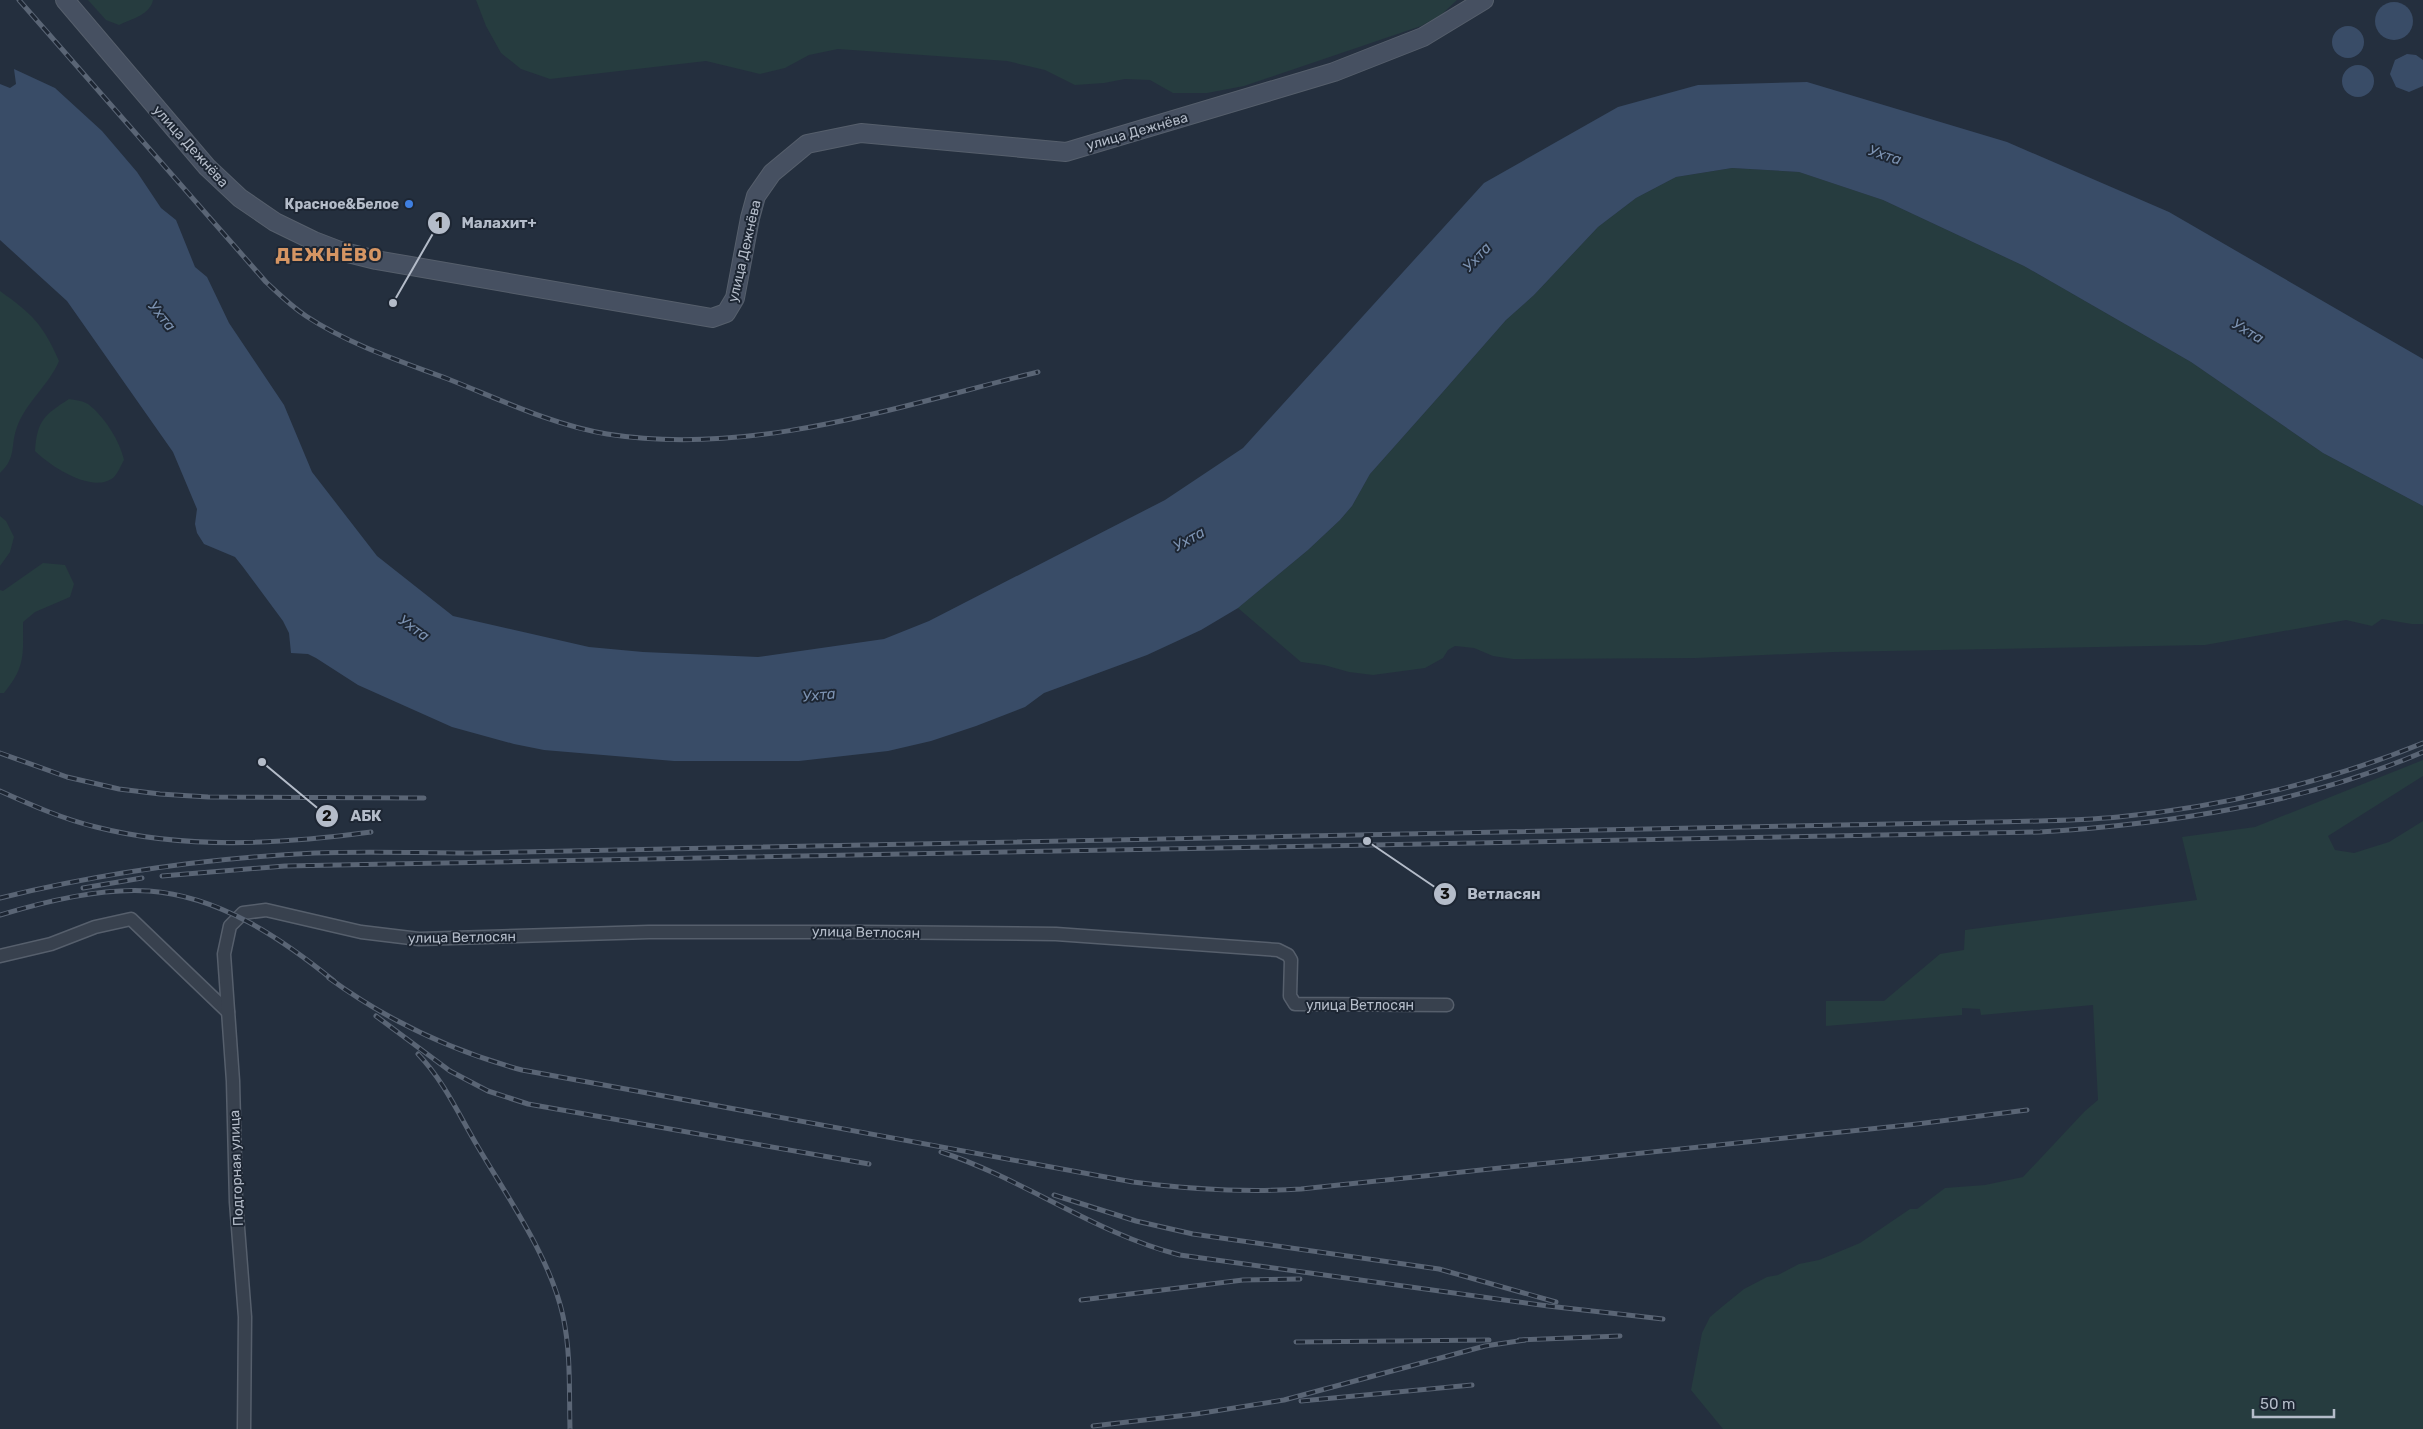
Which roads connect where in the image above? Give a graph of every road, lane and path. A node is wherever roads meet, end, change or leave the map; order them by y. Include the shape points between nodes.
1 (65, 0) edge
2 (1484, 0) edge
3 (243, 913) joint
4 (0, 956) edge
5 (1447, 1005) dead end
6 (228, 1012) junction
7 (244, 1429) edge

1 - 2 street, улица Дежнёва via 217,178 246,202 287,228 328,247 376,260 712,318 726,313 735,298 756,196 772,173 807,144 861,133 1066,152 1334,72 1423,37
3 - 5 street, улица Ветлосян via 266,910 361,932 419,938 649,932 1056,934 1269,949 1284,952 1291,960 1290,996 1295,1004
3 - 6 street, Подгорная улица via 230,926 226,939
4 - 6 street via 131,919
6 - 7 street, Подгорная улица via 236,1202 245,1316

